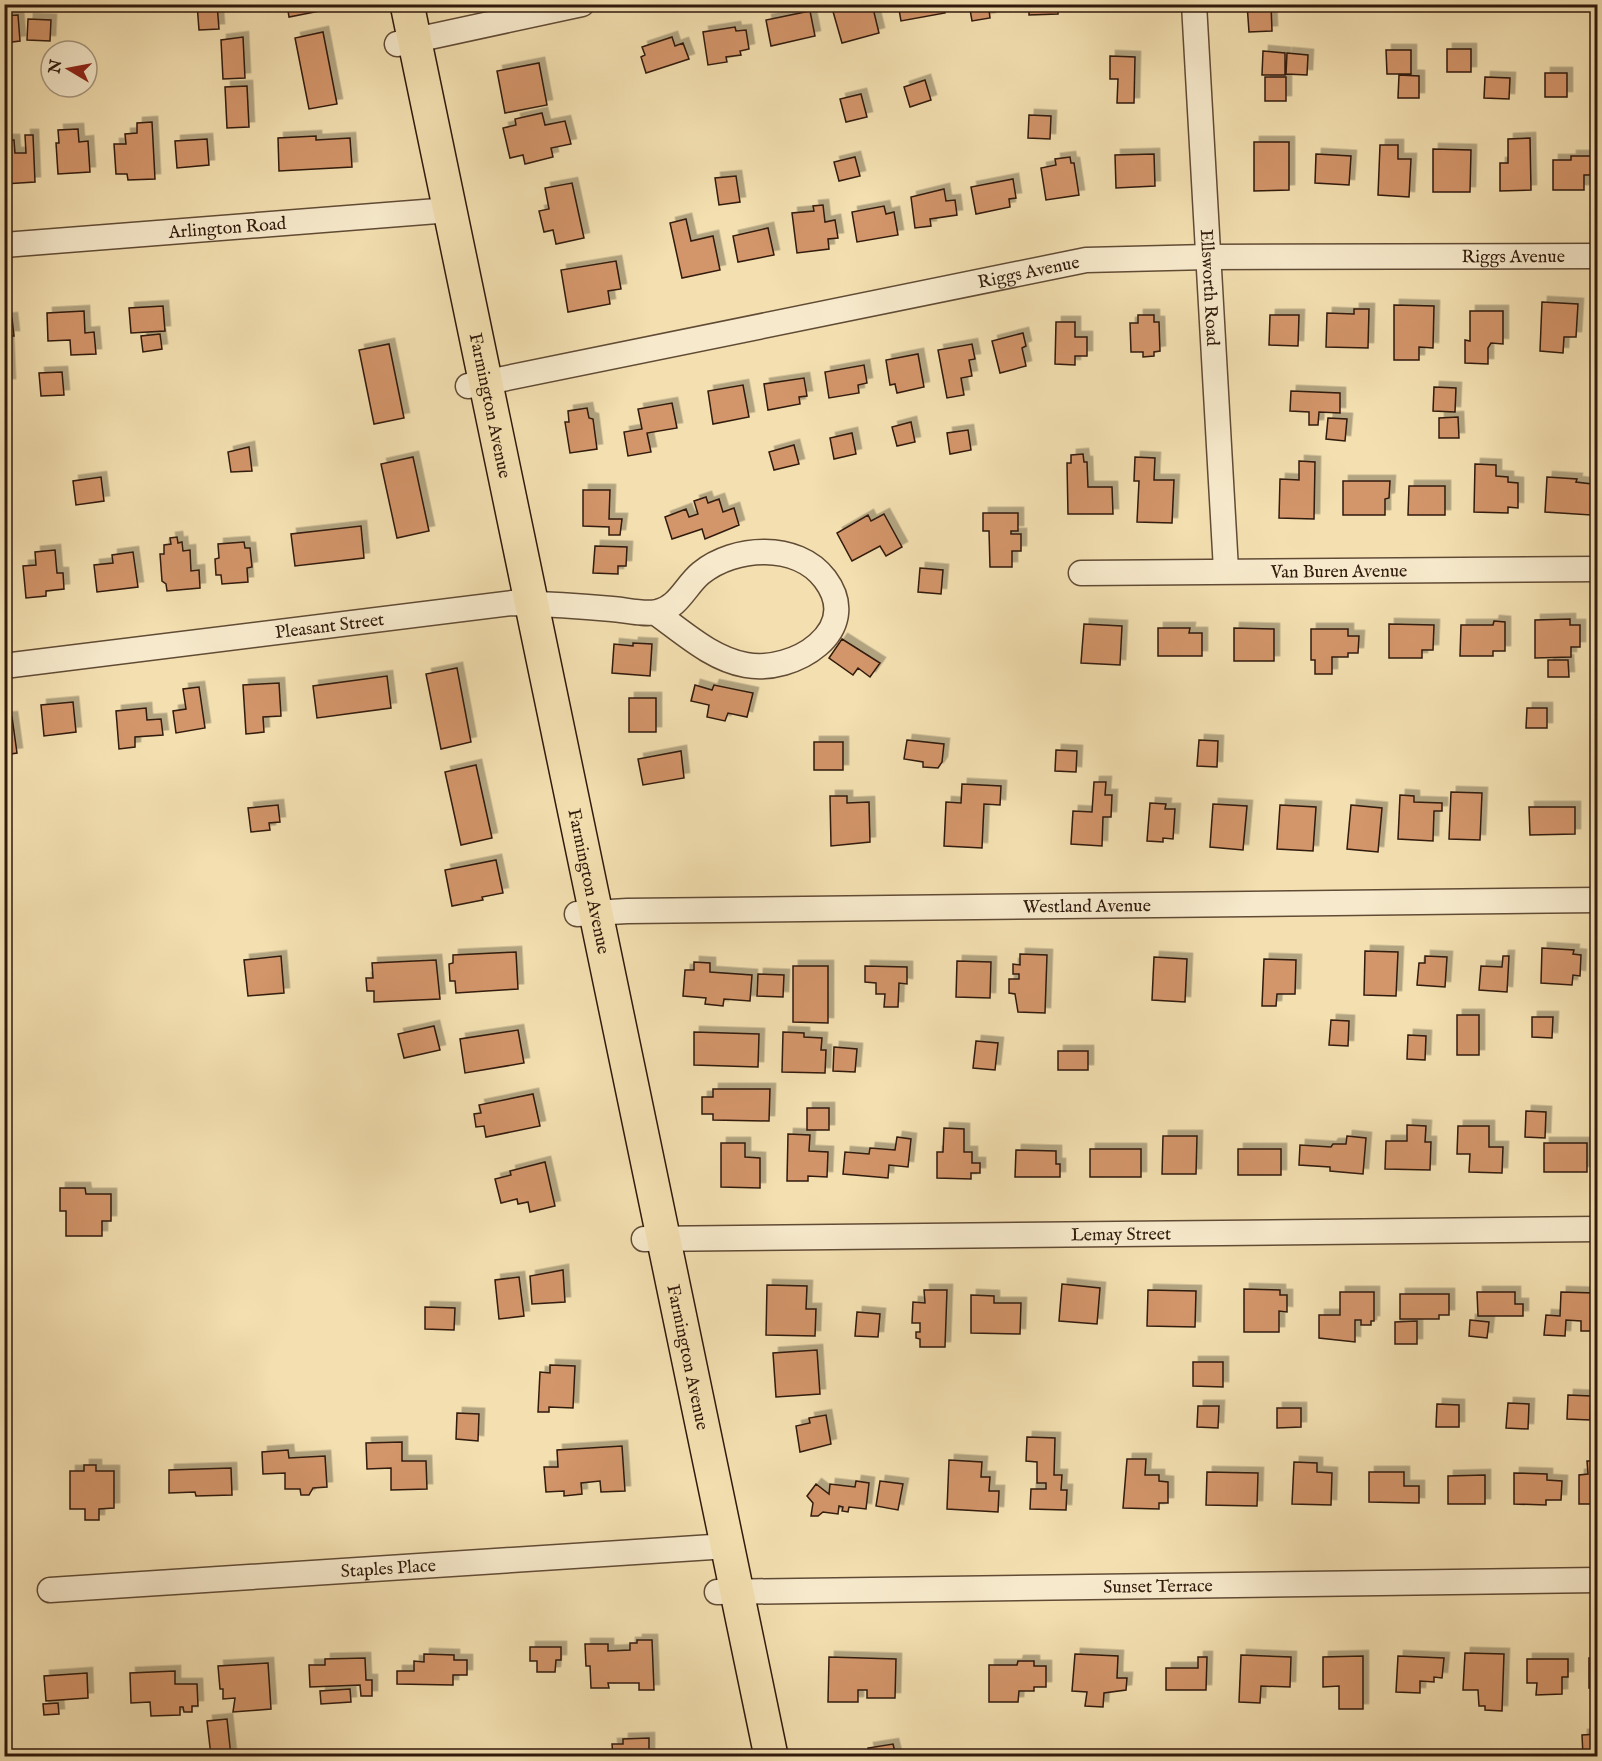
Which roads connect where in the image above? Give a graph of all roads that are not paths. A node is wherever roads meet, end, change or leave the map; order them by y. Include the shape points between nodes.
1 (388, 4) edge
2 (407, 4) edge
3 (582, 4) edge
4 (1194, 4) edge
5 (406, 42) junction
6 (441, 212) junction
7 (4, 245) edge
8 (1208, 256) junction
9 (1598, 256) edge
10 (476, 384) junction
11 (1598, 569) edge
12 (1226, 570) junction
13 (1081, 573) dead end
14 (521, 603) junction
15 (656, 613) junction
16 (4, 666) edge
17 (1598, 900) edge
18 (586, 913) junction
19 (1598, 1229) edge
20 (655, 1239) junction
21 (718, 1547) junction
22 (1598, 1580) edge
23 (50, 1590) dead end
24 (728, 1592) junction
25 (752, 1756) edge
26 (771, 1756) edge

1 - 5 main road, Farmington Avenue
2 - 5 main road, Farmington Avenue
3 - 5 street
4 - 8 street, Ellsworth Road
5 - 6 main road, Farmington Avenue
6 - 7 street, Arlington Road
6 - 10 main road, Farmington Avenue
8 - 9 street, Riggs Avenue
8 - 10 street, Riggs Avenue via 1086,260
8 - 12 street, Ellsworth Road
10 - 14 main road, Farmington Avenue
11 - 12 street, Van Buren Avenue
12 - 13 street, Van Buren Avenue
14 - 15 street, Pleasant Street
14 - 16 street, Pleasant Street
14 - 18 main road, Farmington Avenue
15 - 15 street via 711,652 735,663 760,666 786,663 812,651 832,628 835,609 831,589 820,573 787,555 766,552 715,563 699,574 678,599
17 - 18 street, Westland Avenue
18 - 20 main road, Farmington Avenue
19 - 20 street, Lemay Street
20 - 21 main road, Farmington Avenue
21 - 23 street, Staples Place
21 - 24 main road, Farmington Avenue
22 - 24 street, Sunset Terrace
24 - 25 main road, Farmington Avenue
24 - 26 main road, Farmington Avenue

